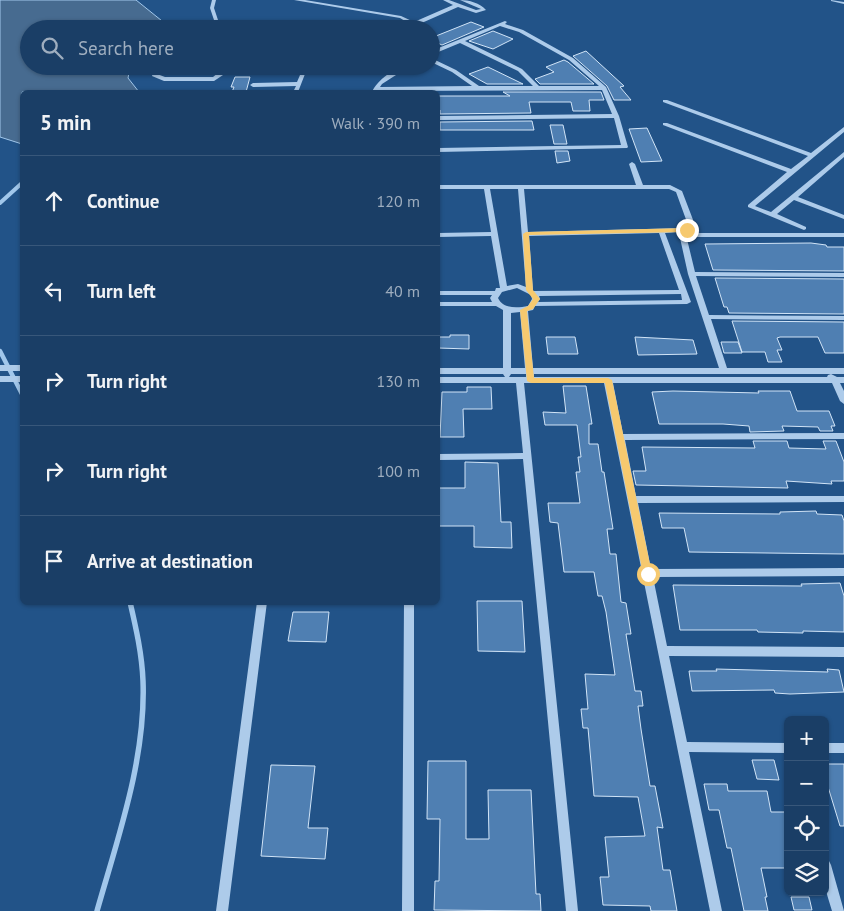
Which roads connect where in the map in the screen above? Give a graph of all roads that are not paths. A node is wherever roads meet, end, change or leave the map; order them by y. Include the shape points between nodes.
1 (214, 0) edge
2 (296, 0) edge
3 (445, 0) edge
4 (462, 0) edge
5 (833, 0) edge
6 (844, 3) edge
7 (456, 5) junction
8 (216, 20) dead end
9 (407, 20) edge
10 (423, 20) edge
11 (521, 31) joint
12 (462, 41) junction
13 (440, 50) edge
14 (440, 64) edge
15 (154, 75) edge
16 (219, 75) edge
17 (302, 75) edge
18 (393, 75) edge
19 (298, 84) junction
20 (253, 85) dead end
21 (537, 87) junction
22 (478, 88) junction
23 (604, 88) junction
24 (296, 90) edge
25 (376, 90) edge
26 (409, 90) edge
27 (665, 101) dead end
28 (616, 116) junction
29 (440, 118) edge
30 (665, 124) dead end
31 (844, 129) edge
32 (440, 150) edge
33 (844, 154) edge
34 (812, 155) junction
35 (833, 163) junction
36 (632, 164) dead end
37 (844, 167) edge
38 (792, 172) junction
39 (640, 187) junction
40 (440, 188) edge
41 (487, 188) junction
42 (521, 188) junction
43 (793, 197) junction
44 (772, 215) junction
45 (844, 217) edge
46 (804, 228) dead end
47 (662, 233) junction
48 (493, 234) junction
49 (526, 234) junction
50 (440, 235) edge
51 (844, 235) edge
52 (692, 274) junction
53 (844, 275) edge
54 (503, 287) junction
55 (532, 292) junction
56 (684, 292) junction
57 (440, 293) edge
58 (496, 293) junction
59 (440, 304) edge
60 (497, 304) junction
61 (535, 304) junction
62 (507, 310) junction
63 (524, 310) junction
64 (706, 317) junction
65 (844, 318) edge
66 (0, 368) edge
67 (20, 368) edge
68 (440, 371) edge
69 (507, 371) junction
70 (724, 371) junction
71 (822, 371) junction
72 (844, 371) edge
73 (530, 372) junction
74 (0, 379) edge
75 (20, 379) edge
76 (440, 380) edge
77 (608, 380) junction
78 (835, 380) junction
79 (844, 380) edge
80 (507, 381) junction
81 (525, 381) junction
82 (844, 401) edge
83 (844, 436) edge
84 (620, 437) junction
85 (527, 456) junction
86 (440, 457) edge
87 (844, 499) edge
88 (633, 500) junction
89 (844, 572) edge
90 (648, 574) junction
91 (262, 605) edge
92 (409, 605) edge
93 (663, 651) junction
94 (844, 652) edge
95 (683, 747) junction
96 (784, 748) edge
97 (829, 748) edge
98 (844, 748) edge
99 (829, 879) edge
100 (222, 911) edge
101 (408, 911) edge
102 (572, 911) edge
103 (716, 911) edge
104 (838, 911) edge

1 - 8 street via 212,8
2 - 9 street
3 - 7 street
4 - 7 street via 484,10 478,12
5 - 6 street
7 - 10 street
11 - 12 street via 500,24
11 - 23 street via 571,59
12 - 13 street
12 - 21 street via 520,70
14 - 22 street
15 - 16 street via 164,79 214,79
17 - 19 street
18 - 25 street
19 - 20 street
19 - 24 street
21 - 22 street
21 - 23 street
22 - 26 street
23 - 28 street
27 - 34 street
28 - 29 street
28 - 32 street via 625,147
30 - 38 street
31 - 34 street
33 - 35 street
34 - 38 street
35 - 37 street
35 - 43 street
36 - 39 street
38 - 44 street via 750,206
39 - 42 street
39 - 47 street via 670,187 678,191 692,225 687,230
40 - 41 street
41 - 42 street
41 - 48 street
42 - 49 street
43 - 44 street
43 - 45 street
44 - 46 street
47 - 49 street
47 - 56 street
48 - 50 street
48 - 54 street
49 - 55 street
51 - 52 street via 686,236 683,242
52 - 53 street
52 - 64 street
54 - 55 street via 518,286
54 - 58 street
55 - 56 street
55 - 61 street
56 - 61 street via 686,303
57 - 58 street
58 - 60 street
59 - 60 street
60 - 62 street
61 - 63 street
62 - 63 street
62 - 69 street
63 - 73 street
64 - 65 street
64 - 70 street
66 - 67 street
68 - 69 street
69 - 73 street
69 - 80 street
70 - 71 street
70 - 73 street
71 - 72 street
71 - 78 street
73 - 81 street
74 - 75 street
76 - 80 street
77 - 78 street
77 - 81 street
77 - 84 street
78 - 79 street
78 - 82 street
80 - 81 street
81 - 85 street
83 - 84 street
84 - 88 street
85 - 86 street
85 - 102 street
87 - 88 street
88 - 90 street
89 - 90 street
90 - 93 street
91 - 100 street
92 - 101 street
93 - 94 street
93 - 95 street
95 - 96 street
95 - 103 street
97 - 98 street
99 - 104 street

